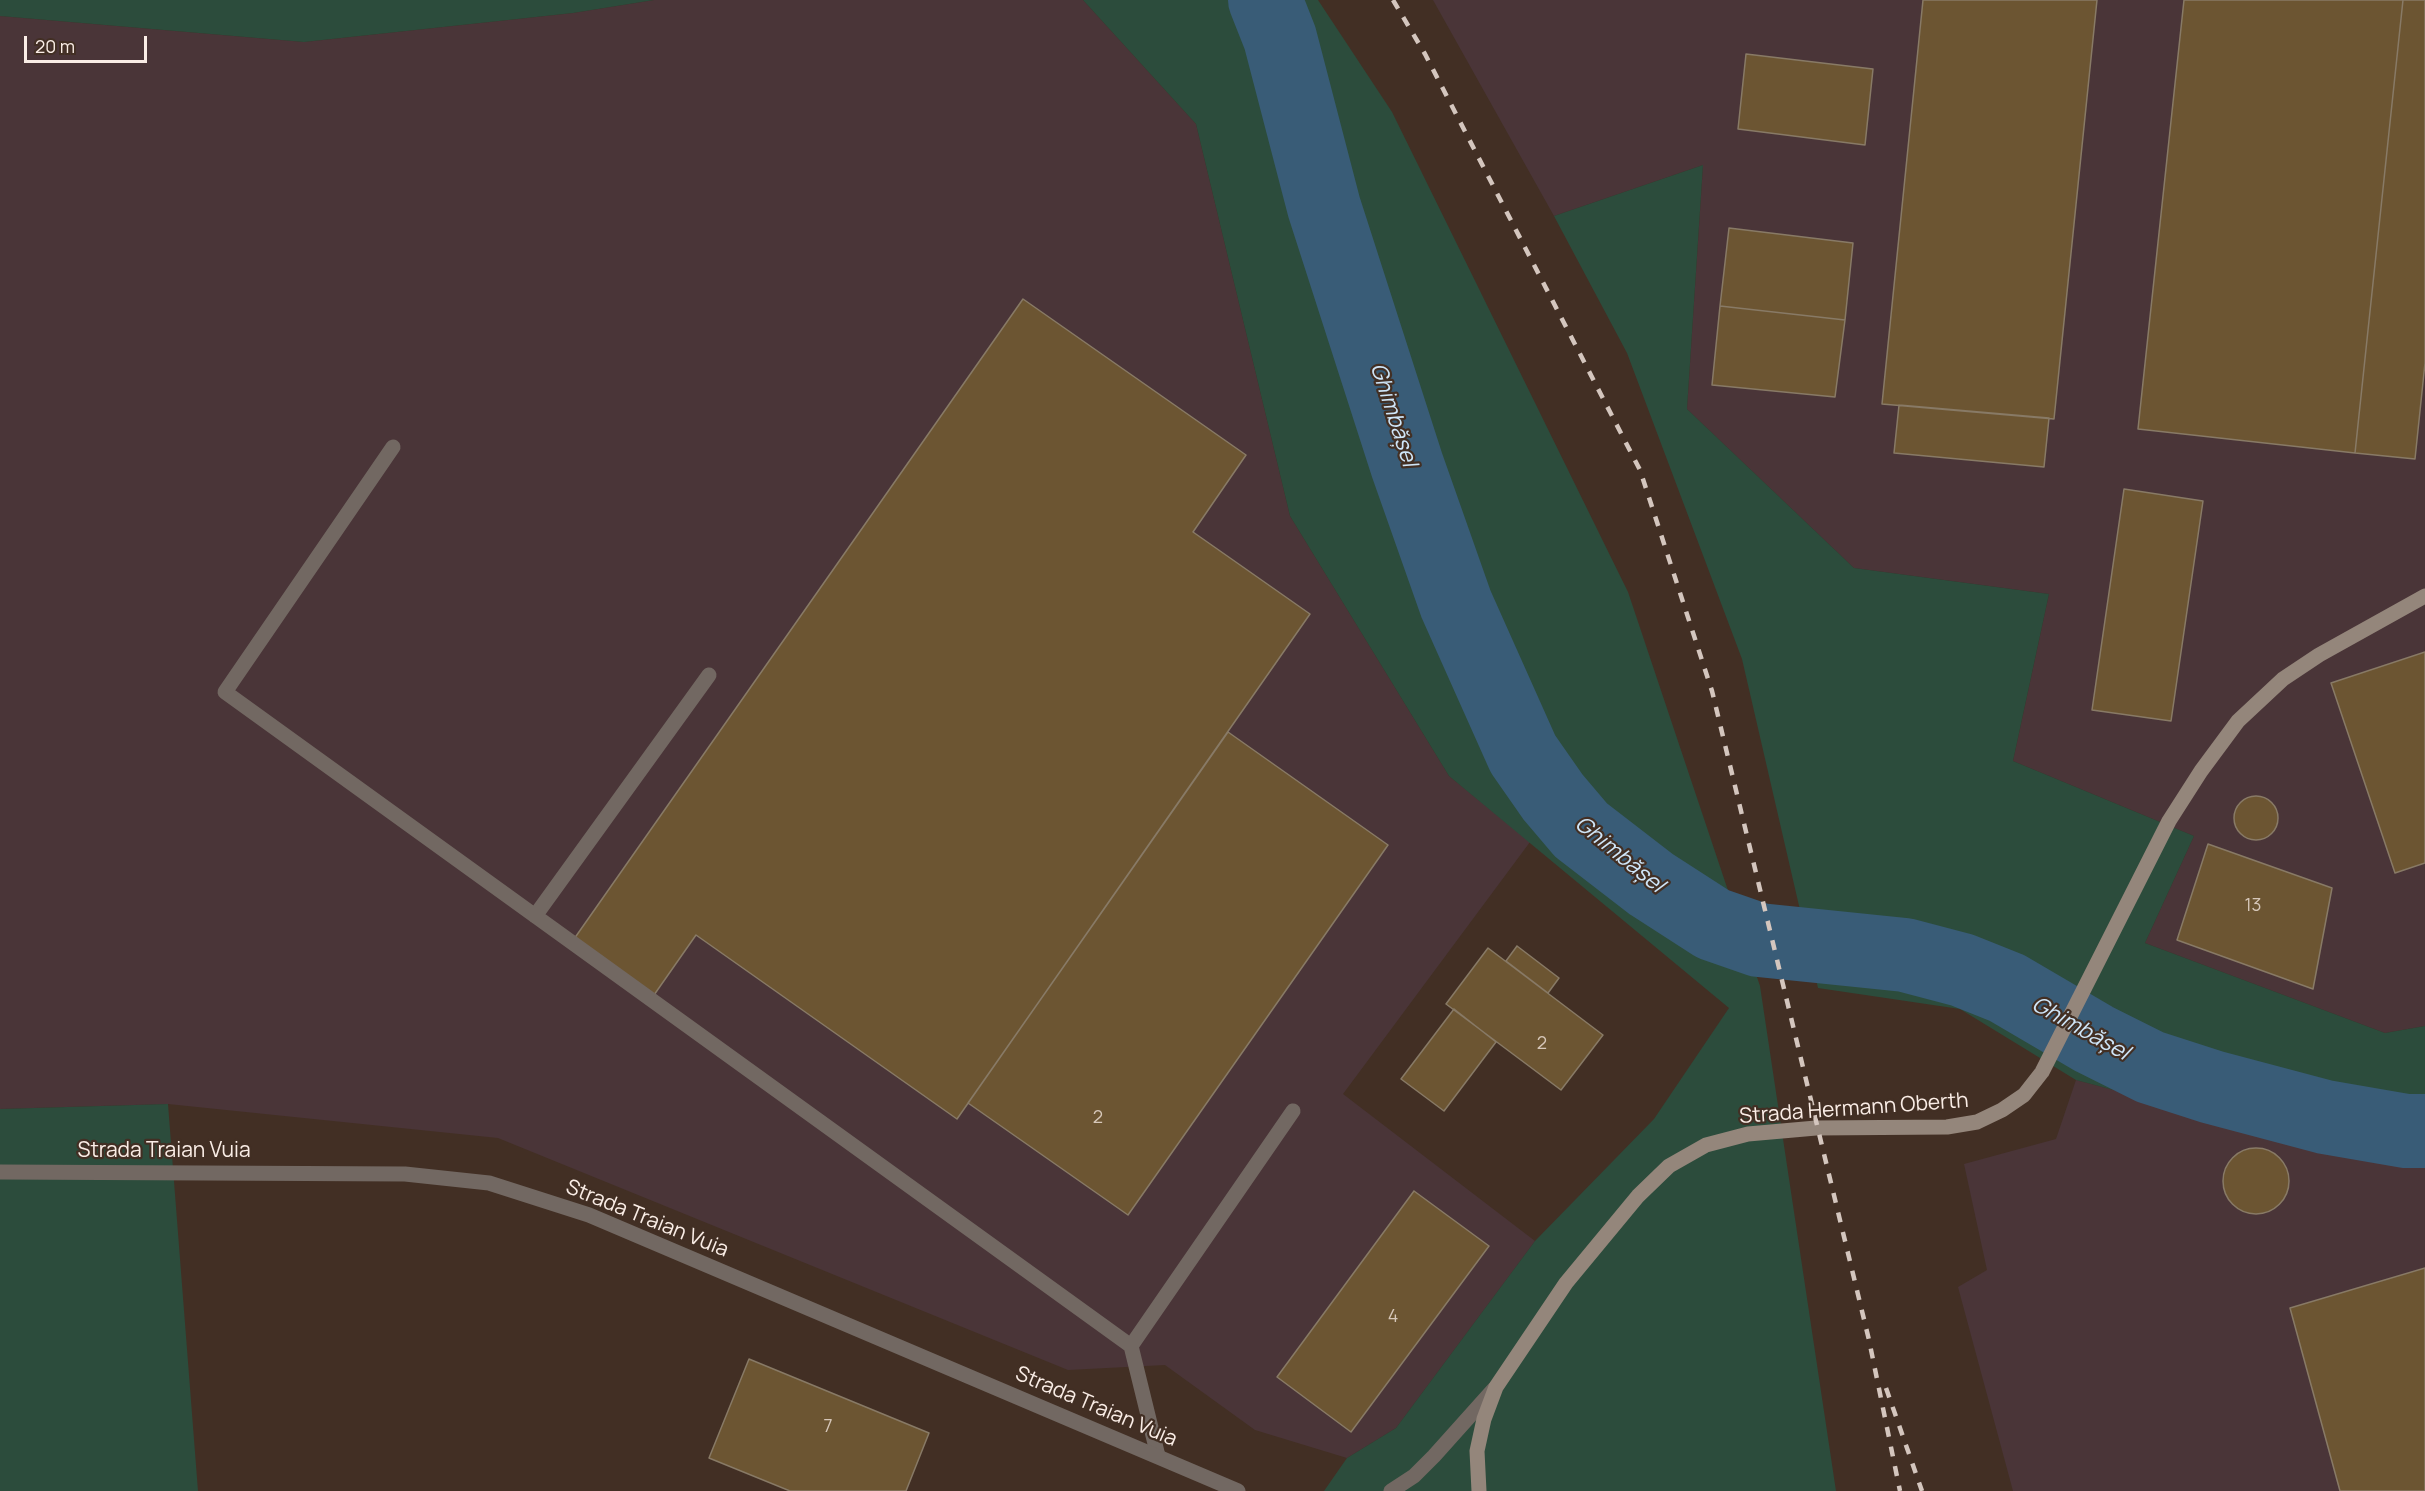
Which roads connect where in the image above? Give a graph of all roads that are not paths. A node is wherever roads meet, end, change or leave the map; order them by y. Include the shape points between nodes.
1 (393, 447) dead end
2 (2425, 596) edge
3 (709, 675) dead end
4 (535, 916) junction
5 (1293, 1111) dead end
6 (0, 1172) edge
7 (1131, 1346) junction
8 (1496, 1387) junction
9 (1158, 1456) junction
10 (1238, 1491) edge
11 (1391, 1491) edge
12 (1479, 1491) edge

1 - 4 street via 225,692
2 - 8 main road, Strada Hermann Oberth via 2283,679 2238,721 2169,822 2042,1072 2024,1095 1977,1122 1947,1127 1816,1128 1748,1134 1706,1145 1670,1166 1638,1196 1566,1283
3 - 4 street
4 - 7 street
5 - 7 street
6 - 9 street, Strada Traian Vuia via 405,1174 489,1183 589,1215
7 - 9 street
8 - 11 street via 1414,1476
8 - 12 main road, Strada Hermann Oberth via 1477,1451
9 - 10 street, Strada Traian Vuia

